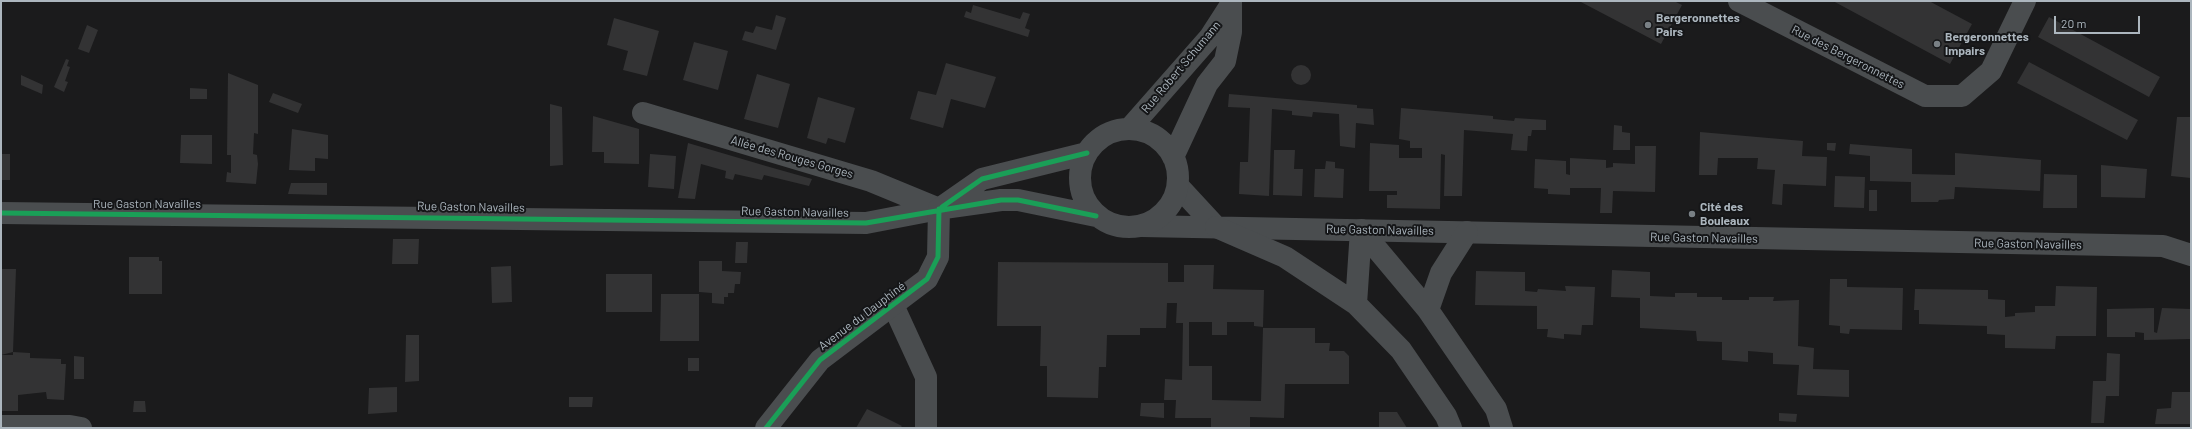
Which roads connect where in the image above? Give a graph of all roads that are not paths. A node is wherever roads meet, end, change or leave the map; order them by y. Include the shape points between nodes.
1 (1739, 1) edge
2 (2025, 1) edge
3 (1230, 3) edge
4 (643, 113) dead end
5 (1130, 128) junction
6 (1087, 153) junction
7 (1173, 158) junction
8 (1179, 187) junction
9 (939, 209) junction
10 (1, 213) edge
11 (1096, 216) junction
12 (1142, 226) junction
13 (1216, 227) junction
14 (1361, 230) junction
15 (1467, 232) junction
16 (2191, 255) edge
17 (1356, 304) junction
18 (893, 306) junction
19 (1428, 310) junction
20 (1, 426) edge
21 (81, 428) edge
22 (766, 428) edge
23 (926, 428) edge
24 (1451, 428) edge
25 (1502, 428) edge

1 - 2 street, Rue des Bergeronnettes via 1925,96 1962,96 1991,71
3 - 5 street, Rue Robert Schumann via 1210,37
3 - 7 street, Rue Robert Schumann via 1231,32 1225,61 1207,84
4 - 9 street, Allée des Rouges Gorges via 871,181
5 - 6 street via 1099,138
5 - 7 street via 1149,132 1163,142
6 - 9 street, Rue Gaston Navailles via 982,179
6 - 11 street via 1080,167 1080,185 1085,202
7 - 8 street via 1179,176
8 - 12 street via 1170,206 1158,218
8 - 13 street
9 - 10 street, Rue Gaston Navailles via 866,223
9 - 11 street, Rue Gaston Navailles via 1018,200
9 - 18 street, Avenue du Dauphiné via 938,257 927,279
11 - 12 street via 1126,228
12 - 13 street, Rue Gaston Navailles
13 - 14 street, Rue Gaston Navailles
13 - 17 street via 1285,257
14 - 15 street, Rue Gaston Navailles
14 - 17 street
14 - 19 street
15 - 16 street, Rue Gaston Navailles via 2163,246
15 - 19 street via 1441,273
17 - 24 street via 1401,350 1446,416
18 - 22 street, Avenue du Dauphiné via 820,360
18 - 23 street via 926,378
19 - 25 street via 1496,409
20 - 21 street

